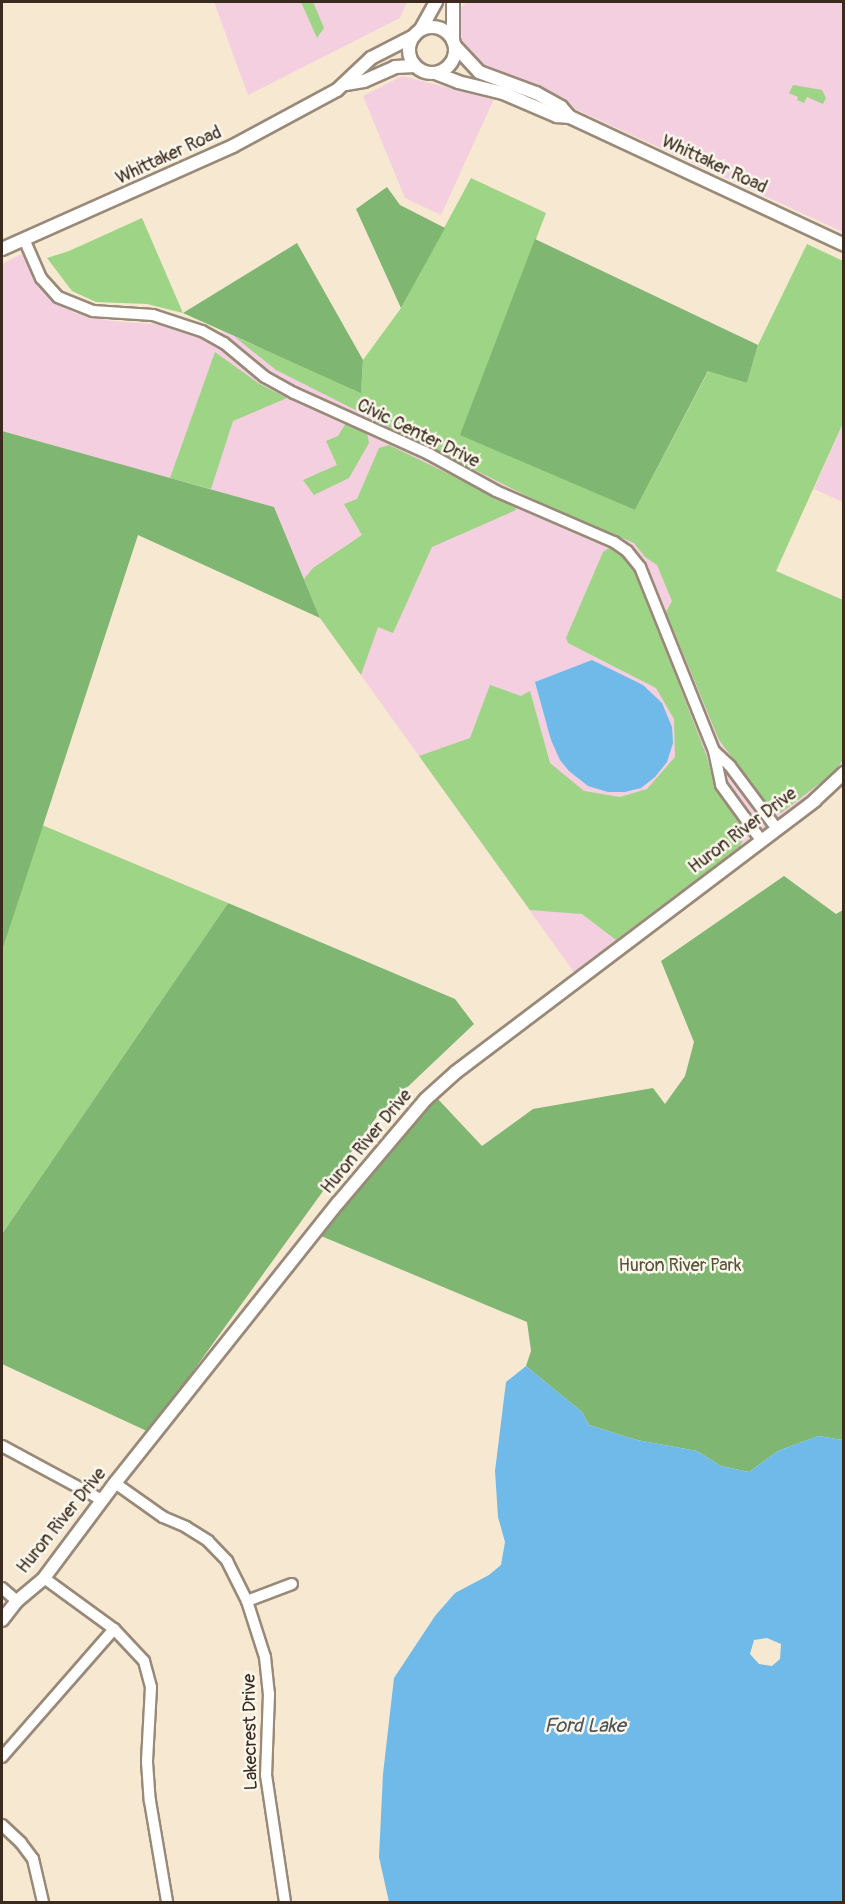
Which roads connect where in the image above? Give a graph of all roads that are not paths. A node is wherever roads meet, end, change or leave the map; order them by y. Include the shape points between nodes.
1 (436, 2) edge
2 (453, 2) edge
3 (417, 32) junction
4 (454, 44) junction
5 (415, 66) junction
6 (435, 73) junction
7 (345, 84) junction
8 (570, 117) junction
9 (24, 239) junction
10 (843, 245) edge
11 (2, 249) edge
12 (714, 751) junction
13 (843, 773) edge
14 (777, 829) junction
15 (761, 840) junction
16 (2, 1446) edge
17 (115, 1483) junction
18 (102, 1500) junction
19 (44, 1578) junction
20 (292, 1584) dead end
21 (2, 1588) edge
22 (17, 1601) junction
23 (247, 1601) junction
24 (2, 1620) edge
25 (114, 1629) junction
26 (2, 1757) edge
27 (2, 1825) edge
28 (43, 1902) edge
29 (167, 1902) edge
30 (285, 1902) edge

1 - 3 main road
2 - 4 main road
3 - 4 main road via 441,28
3 - 5 main road via 409,55
3 - 7 main road, Whittaker Road via 371,58
4 - 6 main road via 453,59 447,68
4 - 8 main road, Whittaker Road via 479,72 550,100
5 - 6 main road via 425,73
5 - 7 main road, Whittaker Road via 395,67 364,81
6 - 8 main road, Whittaker Road via 503,93 557,117
7 - 9 main road, Whittaker Road via 233,146
8 - 10 main road, Whittaker Road
9 - 11 main road, Whittaker Road
9 - 12 street, Civic Center Drive via 41,278 58,297 93,311 153,315 202,331 294,393 627,550 640,567
12 - 14 street, Civic Center Drive via 730,766
12 - 15 street, Civic Center Drive via 721,785
13 - 14 main road, Huron River Drive
14 - 15 main road, Huron River Drive
15 - 17 main road, Huron River Drive via 474,1058 426,1099
16 - 18 street
17 - 18 main road, Huron River Drive
17 - 23 street, Lakecrest Drive via 153,1511 208,1541 227,1561
18 - 19 main road, Huron River Drive
19 - 22 main road, Huron River Drive
19 - 25 street
20 - 23 street
21 - 22 street
22 - 24 main road, Huron River Drive
23 - 30 street, Lakecrest Drive via 265,1657 269,1694 266,1775
25 - 26 street
25 - 29 street via 144,1661 151,1687 147,1762
27 - 28 street via 33,1859

